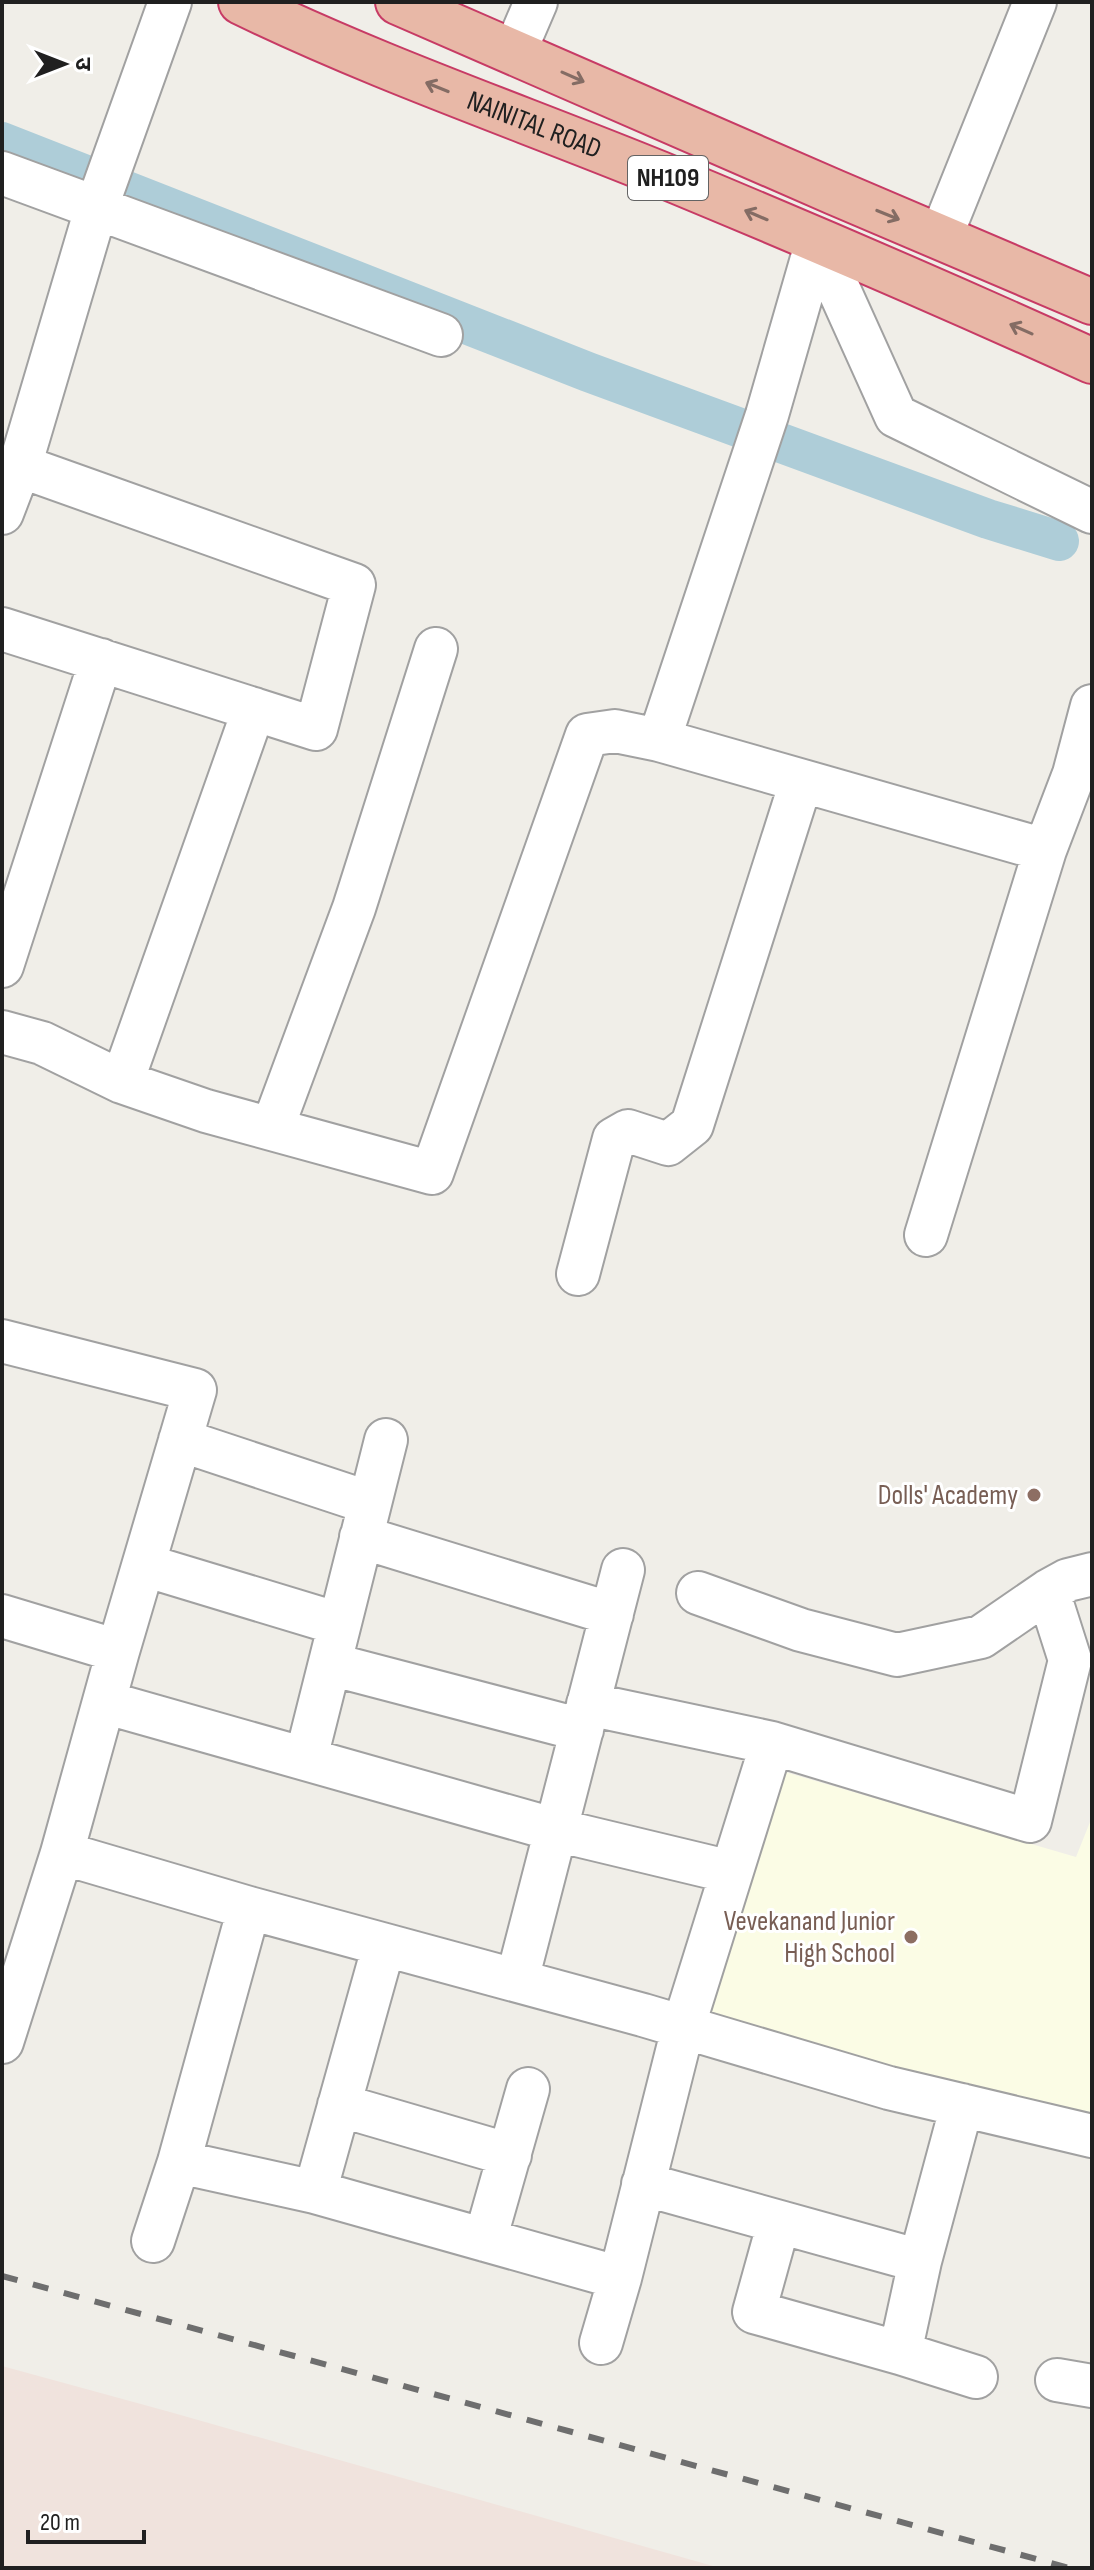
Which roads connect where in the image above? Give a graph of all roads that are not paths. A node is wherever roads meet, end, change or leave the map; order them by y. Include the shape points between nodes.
1 (170, 2) edge
2 (241, 2) edge
3 (398, 2) edge
4 (536, 2) edge
5 (1035, 2) edge
6 (515, 51) junction
7 (487, 107) junction
8 (2, 173) edge
9 (102, 192) junction
10 (834, 192) junction
11 (941, 236) junction
12 (817, 241) junction
13 (922, 284) junction
14 (1092, 302) edge
15 (441, 335) dead end
16 (1092, 361) edge
17 (20, 466) junction
18 (1092, 512) edge
19 (2, 513) edge
20 (2, 629) edge
21 (436, 649) dead end
22 (101, 660) junction
23 (1092, 706) edge
24 (254, 709) junction
25 (659, 740) junction
26 (801, 782) junction
27 (1045, 850) junction
28 (2, 966) edge
29 (2, 1032) edge
30 (122, 1082) junction
31 (272, 1129) junction
32 (926, 1235) dead end
33 (578, 1274) dead end
34 (2, 1341) edge
35 (180, 1440) junction
36 (386, 1440) dead end
37 (366, 1520) junction
38 (144, 1565) junction
39 (623, 1570) dead end
40 (1092, 1574) edge
41 (1048, 1591) junction
42 (698, 1593) dead end
43 (612, 1614) junction
44 (2, 1616) edge
45 (335, 1644) junction
46 (118, 1651) junction
47 (104, 1702) junction
48 (585, 1717) junction
49 (772, 1743) junction
50 (306, 1758) junction
51 (556, 1830) junction
52 (62, 1853) junction
53 (731, 1872) junction
54 (249, 1908) junction
55 (384, 1945) junction
56 (517, 1980) junction
57 (683, 2028) junction
58 (2, 2042) edge
59 (528, 2089) dead end
60 (339, 2105) junction
61 (962, 2105) junction
62 (1092, 2136) edge
63 (510, 2155) junction
64 (179, 2162) junction
65 (643, 2184) junction
66 (315, 2192) junction
67 (779, 2222) junction
68 (485, 2240) junction
69 (153, 2241) dead end
70 (920, 2261) junction
71 (620, 2278) junction
72 (601, 2343) dead end
73 (900, 2353) junction
74 (976, 2377) dead end

1 - 9 street
7 -> 2 highway, NAINITAL ROAD / NH109
3 - 6 highway, NAINITAL ROAD / NH109
4 - 6 street
5 - 11 street
6 - 7 highway
6 -> 10 highway, NAINITAL ROAD / NH109
12 -> 7 highway, NAINITAL ROAD / NH109
8 - 9 street
9 - 15 street
9 - 17 street
10 -> 11 highway, NAINITAL ROAD / NH109
10 - 12 highway
11 - 13 highway
11 - 14 highway, NAINITAL ROAD / NH109
12 - 13 highway, NAINITAL ROAD / NH109
12 - 18 street via 896,416
12 - 25 street via 761,434
16 -> 13 highway, NAINITAL ROAD / NH109
17 - 19 street
17 - 24 street via 354,585 316,729
20 - 22 street
21 - 31 street via 354,908
22 - 24 street
22 - 28 street
23 - 27 street
24 - 30 street
25 - 26 street
25 - 31 street via 615,731 587,735 432,1173
26 - 27 street
26 - 33 street via 692,1125 668,1144 628,1131 614,1139
27 - 32 street
29 - 30 street via 42,1043
30 - 31 street
34 - 35 street via 195,1390
35 - 37 street
35 - 38 street
36 - 37 street
37 - 43 street
37 - 45 street
38 - 45 street
38 - 46 street
39 - 43 street
40 - 41 street
41 - 42 street via 981,1637 897,1655 801,1630
41 - 49 street via 1070,1660 1030,1821
43 - 48 street
44 - 46 street
45 - 48 street
45 - 50 street
46 - 47 street
47 - 50 street
47 - 52 street
48 - 49 street
48 - 51 street
49 - 53 street
50 - 51 street
51 - 53 street
51 - 56 street
52 - 54 street
52 - 58 street
53 - 57 street
54 - 55 street
54 - 64 street
55 - 56 street
55 - 60 street
56 - 57 street
57 - 61 street
57 - 65 street
59 - 63 street
60 - 63 street
60 - 66 street
61 - 62 street
61 - 70 street
63 - 68 street
64 - 66 street
64 - 69 street
65 - 67 street
65 - 71 street
66 - 68 street
67 - 70 street
67 - 73 street via 754,2312
68 - 71 street
70 - 73 street
71 - 72 street
73 - 74 street

